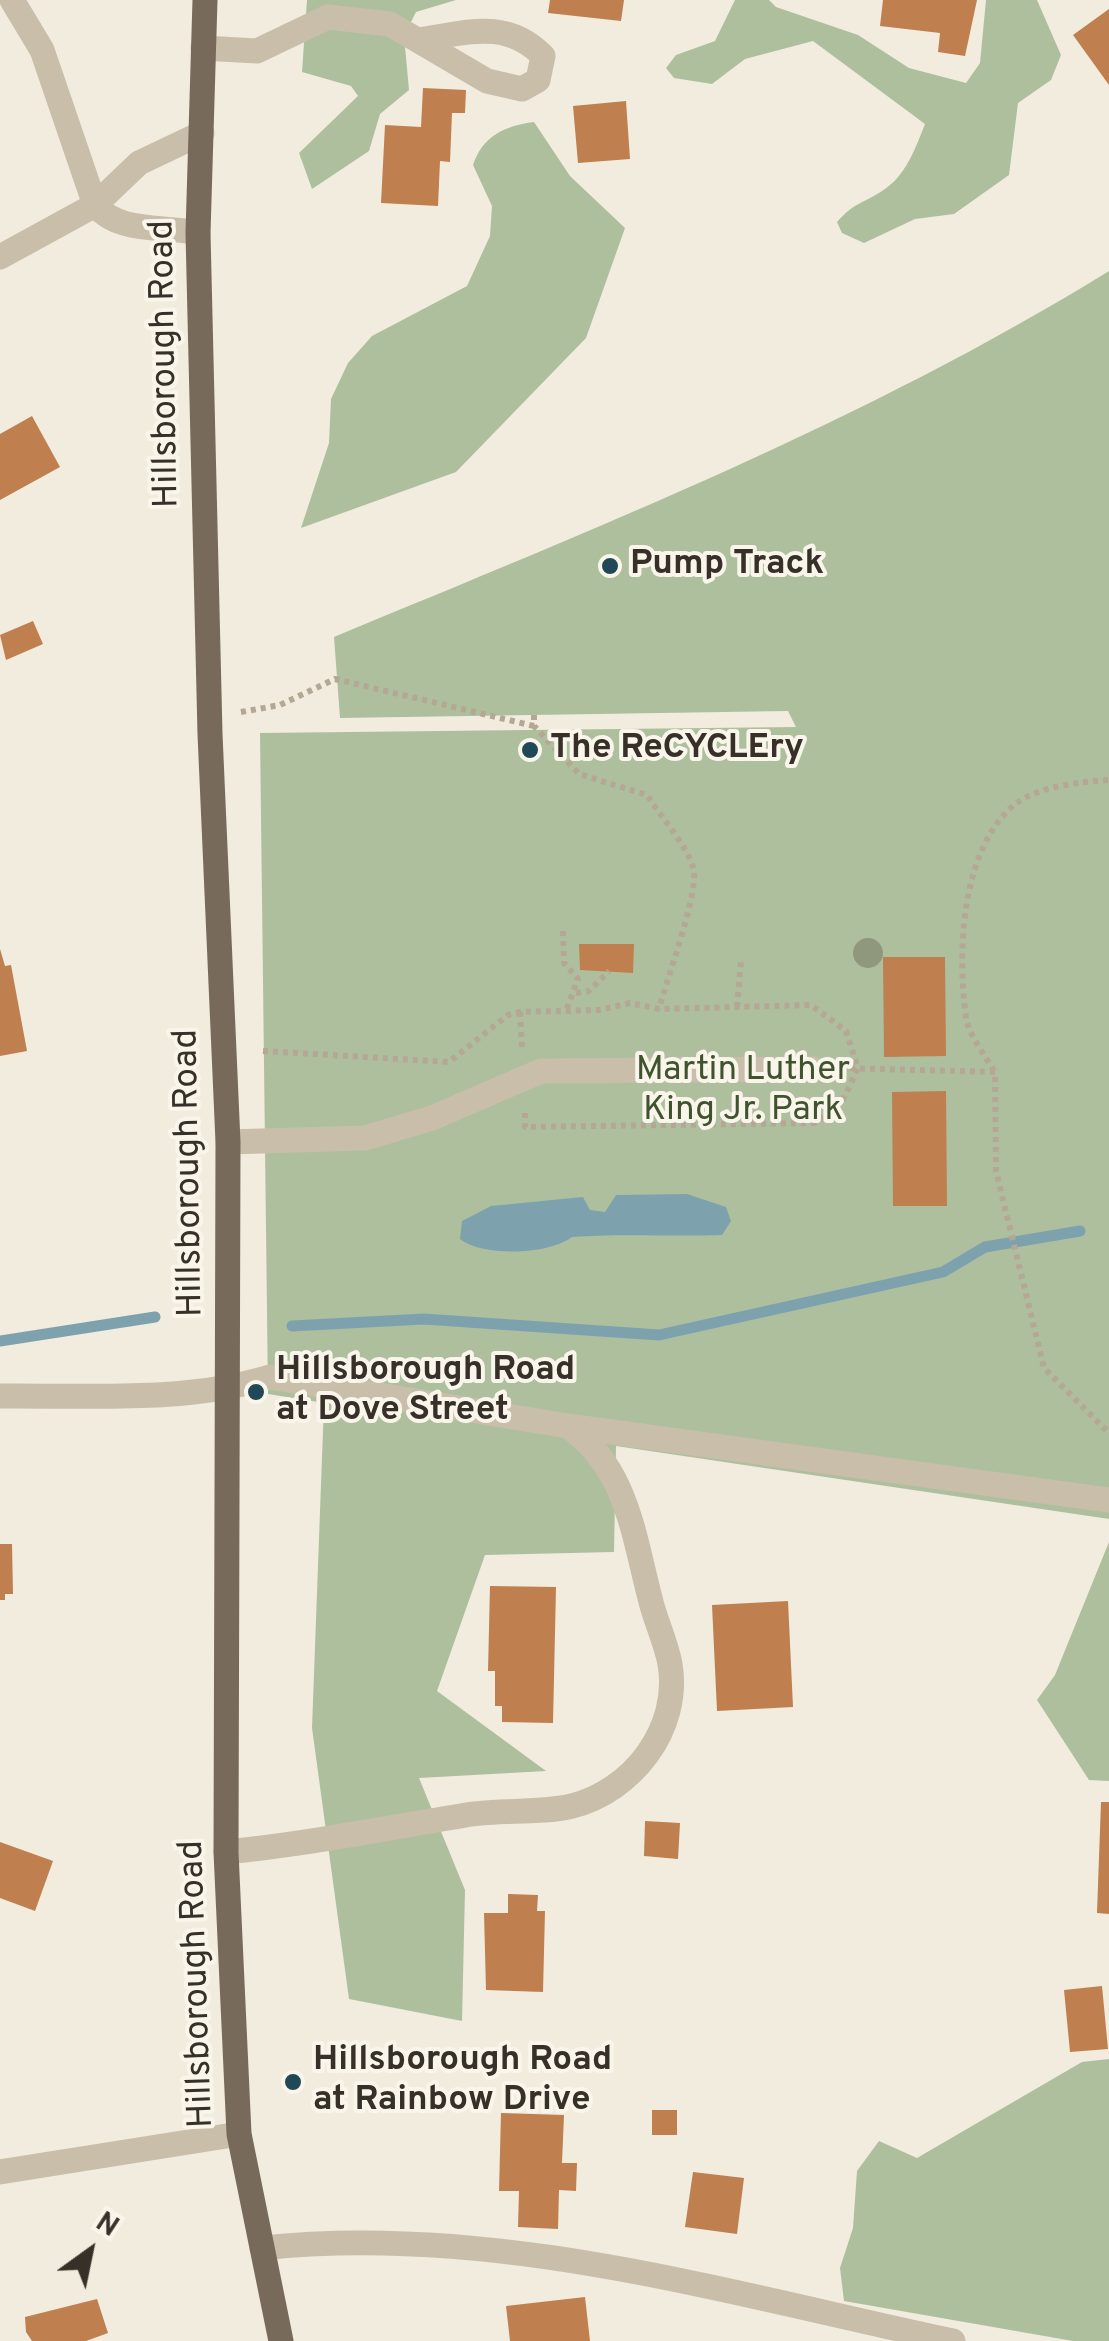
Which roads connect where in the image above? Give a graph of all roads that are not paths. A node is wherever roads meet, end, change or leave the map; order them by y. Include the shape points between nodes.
1 (12, 0) edge
2 (205, 0) edge
3 (419, 40) dead end
4 (203, 48) junction
5 (202, 133) junction
6 (95, 204) junction
7 (198, 233) junction
8 (0, 256) edge
9 (813, 1069) road end
10 (228, 1142) junction
11 (230, 1389) junction
12 (0, 1396) edge
13 (568, 1426) junction
14 (1109, 1500) edge
15 (226, 1852) junction
16 (239, 2134) junction
17 (0, 2172) edge
18 (262, 2248) junction
19 (280, 2341) edge
20 (953, 2341) edge

1 - 6 street via 42,50
2 - 4 main road, Hillsborough Road
3 - 4 street via 390,24 328,17 257,51
4 - 5 main road, Hillsborough Road
5 - 6 street via 139,163
5 - 7 main road, Hillsborough Road
6 - 7 street via 123,226
6 - 8 street
7 - 10 main road, Hillsborough Road
9 - 10 street via 541,1071 432,1118 365,1138
10 - 11 main road, Hillsborough Road
11 - 12 street
11 - 13 street via 270,1377
11 - 15 main road, Hillsborough Road
13 - 14 street
13 - 15 street via 600,1453 623,1494 670,1666 668,1704 656,1741 635,1772 607,1795 568,1807 497,1810
15 - 16 main road, Hillsborough Road
16 - 17 street
16 - 18 main road, Hillsborough Road
18 - 19 main road, Hillsborough Road
18 - 20 street via 491,2247

